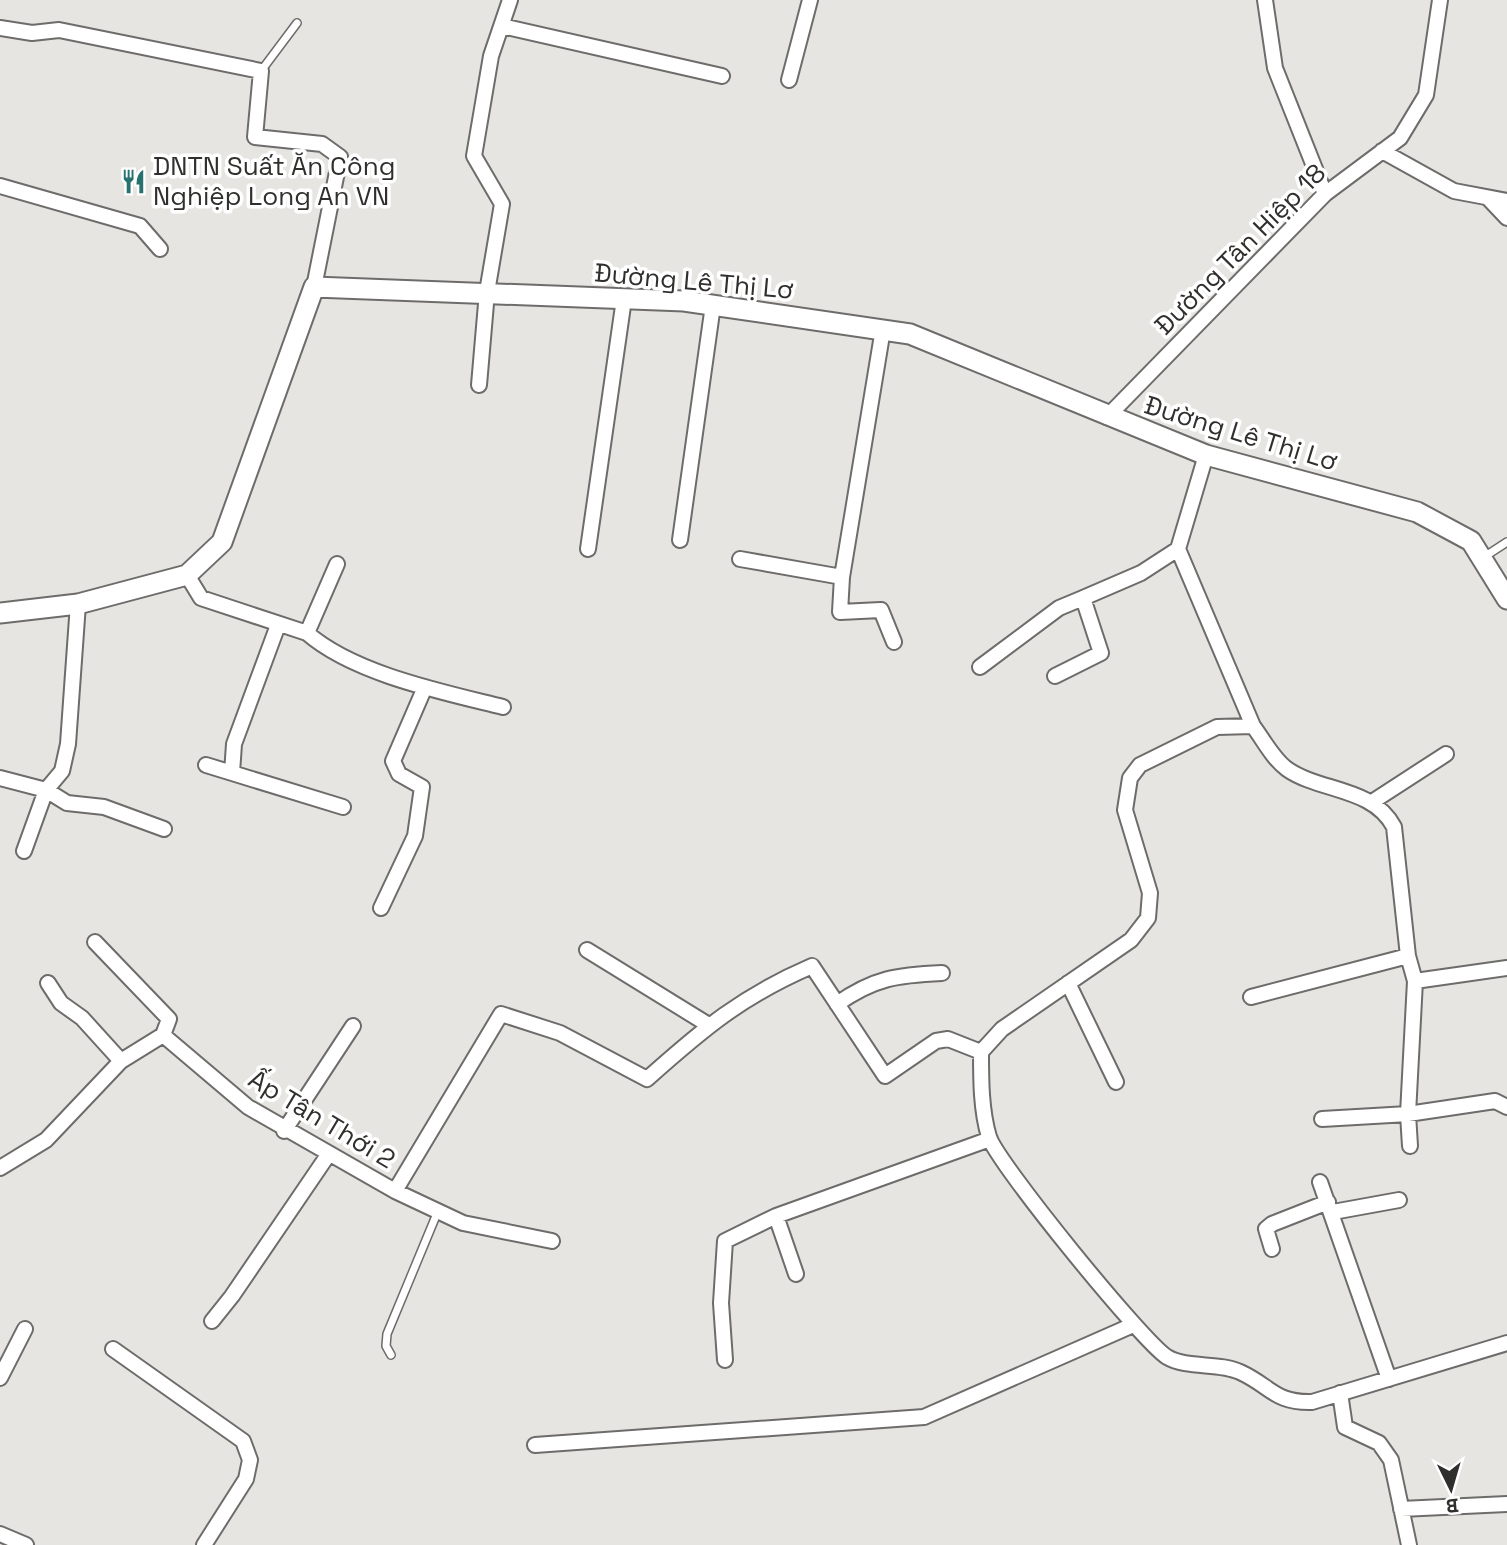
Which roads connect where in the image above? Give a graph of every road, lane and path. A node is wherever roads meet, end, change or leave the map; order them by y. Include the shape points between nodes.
1 (510, 0) edge
2 (810, 0) edge
3 (1265, 0) edge
4 (1440, 0) edge
5 (297, 23) dead end
6 (502, 26) junction
7 (0, 28) edge
8 (261, 71) junction
9 (722, 76) dead end
10 (789, 79) dead end
11 (1382, 152) junction
12 (0, 186) edge
13 (1325, 194) junction
14 (1489, 199) junction
15 (1507, 201) edge
16 (1507, 218) edge
17 (160, 250) dead end
18 (314, 286) junction
19 (486, 292) junction
20 (624, 299) junction
21 (713, 305) junction
22 (883, 329) junction
23 (478, 385) dead end
24 (1107, 417) junction
25 (1206, 455) junction
26 (680, 540) dead end
27 (1507, 542) edge
28 (588, 549) dead end
29 (1178, 549) junction
30 (740, 559) dead end
31 (1482, 559) junction
32 (337, 564) dead end
33 (187, 575) junction
34 (842, 577) junction
35 (1506, 594) edge
36 (1083, 598) junction
37 (78, 604) junction
38 (0, 613) edge
39 (278, 625) junction
40 (307, 633) junction
41 (894, 642) dead end
42 (980, 667) dead end
43 (1055, 676) dead end
44 (425, 687) junction
45 (503, 707) dead end
46 (1253, 726) junction
47 (1446, 754) dead end
48 (206, 765) dead end
49 (232, 773) junction
50 (0, 778) edge
51 (46, 790) junction
52 (1372, 802) junction
53 (343, 807) dead end
54 (164, 829) dead end
55 (24, 850) dead end
56 (380, 908) dead end
57 (95, 942) dead end
58 (587, 950) dead end
59 (1408, 956) junction
60 (1507, 968) edge
61 (942, 973) dead end
62 (1415, 981) junction
63 (48, 983) dead end
64 (1069, 983) junction
65 (1251, 997) dead end
66 (837, 1004) junction
67 (707, 1024) junction
68 (353, 1026) dead end
69 (163, 1035) junction
70 (981, 1052) junction
71 (121, 1061) junction
72 (1116, 1082) dead end
73 (1507, 1107) edge
74 (1408, 1114) junction
75 (1322, 1119) dead end
76 (284, 1131) junction
77 (990, 1139) junction
78 (1410, 1146) dead end
79 (328, 1155) junction
80 (0, 1168) edge
81 (1320, 1182) dead end
82 (394, 1191) junction
83 (1399, 1200) dead end
84 (1330, 1207) junction
85 (438, 1211) junction
86 (776, 1216) junction
87 (552, 1241) dead end
88 (1272, 1249) dead end
89 (796, 1275) dead end
90 (212, 1321) dead end
91 (1133, 1325) junction
92 (25, 1329) dead end
93 (1507, 1343) edge
94 (114, 1349) dead end
95 (391, 1355) dead end
96 (725, 1360) dead end
97 (0, 1378) edge
98 (1389, 1379) junction
99 (1340, 1393) junction
100 (535, 1445) dead end
101 (1507, 1504) edge
102 (1401, 1509) junction
103 (0, 1534) edge
104 (26, 1545) edge
105 (204, 1545) edge
106 (1409, 1545) edge

1 - 6 street
2 - 10 street
3 - 13 street via 1275,68
4 - 11 street, Đường Tân Hiệp 18 via 1426,95 1400,138
5 - 8 lane
6 - 9 street
6 - 19 street via 491,56 474,156 502,204
7 - 8 street via 32,33 59,30
8 - 18 street via 255,136 322,144 340,157
11 - 13 street, Đường Tân Hiệp 18
11 - 14 street via 1454,191
12 - 17 street via 140,226
13 - 24 street, Đường Tân Hiệp 18
14 - 15 street
14 - 16 street
18 - 19 street, Đường Lê Thị Lơ
18 - 33 street via 222,542
19 - 20 street, Đường Lê Thị Lơ
19 - 23 street
20 - 21 street, Đường Lê Thị Lơ
20 - 28 street
21 - 22 street, Đường Lê Thị Lơ
21 - 26 street
22 - 24 street, Đường Lê Thị Lơ via 910,334
22 - 34 street
24 - 25 street, Đường Lê Thị Lơ
25 - 29 street
25 - 31 street, Đường Lê Thị Lơ via 1417,512 1471,541
27 - 31 lane
29 - 36 street via 1141,573
29 - 46 street
30 - 34 street
31 - 35 street, Đường Lê Thị Lơ
32 - 40 street
33 - 37 street
33 - 39 street via 201,598
34 - 41 street via 840,612 881,610
36 - 42 street via 1059,608
36 - 43 street via 1101,653
37 - 38 street
37 - 51 street via 68,744 62,771
39 - 40 street
39 - 49 street via 234,744
40 - 44 street via 324,648
44 - 45 street
44 - 56 street via 393,761 399,774 422,787 418,824
46 - 52 street via 1284,768
46 - 64 street via 1217,727 1140,765 1130,778 1125,810 1150,893 1148,918 1131,940
47 - 52 street
48 - 49 street
49 - 53 street
50 - 51 street
51 - 54 street via 67,803 104,807
51 - 55 street
52 - 59 street via 1394,827
57 - 69 street via 169,1019
58 - 67 street
59 - 62 street
59 - 65 street
60 - 62 street
61 - 66 street via 895,975 860,988
62 - 74 street
63 - 71 street via 61,1003 82,1018
64 - 70 street via 1002,1029
64 - 72 street
66 - 67 street via 812,966 769,985
66 - 70 street via 886,1076 936,1041 948,1039
67 - 82 street via 647,1079 560,1033 501,1014
68 - 76 street
69 - 71 street
69 - 76 street, Ấp Tân Thới 2 via 248,1107
70 - 77 street via 981,1089
71 - 80 street via 46,1140
73 - 74 street via 1495,1101
74 - 75 street
74 - 78 street
76 - 79 street, Ấp Tân Thới 2
77 - 86 street
77 - 91 street
79 - 82 street, Ấp Tân Thới 2
79 - 90 street
81 - 84 street
82 - 85 street, Ấp Tân Thới 2
83 - 84 street
84 - 88 street via 1272,1224 1266,1229
84 - 98 street
85 - 87 street, Ấp Tân Thới 2 via 463,1223
85 - 95 lane via 387,1334
86 - 89 street
86 - 96 street via 725,1241 721,1303
91 - 99 street via 1168,1358 1239,1371 1290,1402 1312,1402
91 - 100 street via 924,1417
92 - 97 street
93 - 98 street
94 - 105 street via 243,1441 250,1460 246,1479
98 - 99 street
99 - 102 street via 1345,1427 1379,1443 1391,1460
101 - 102 street
102 - 106 street
103 - 104 street

